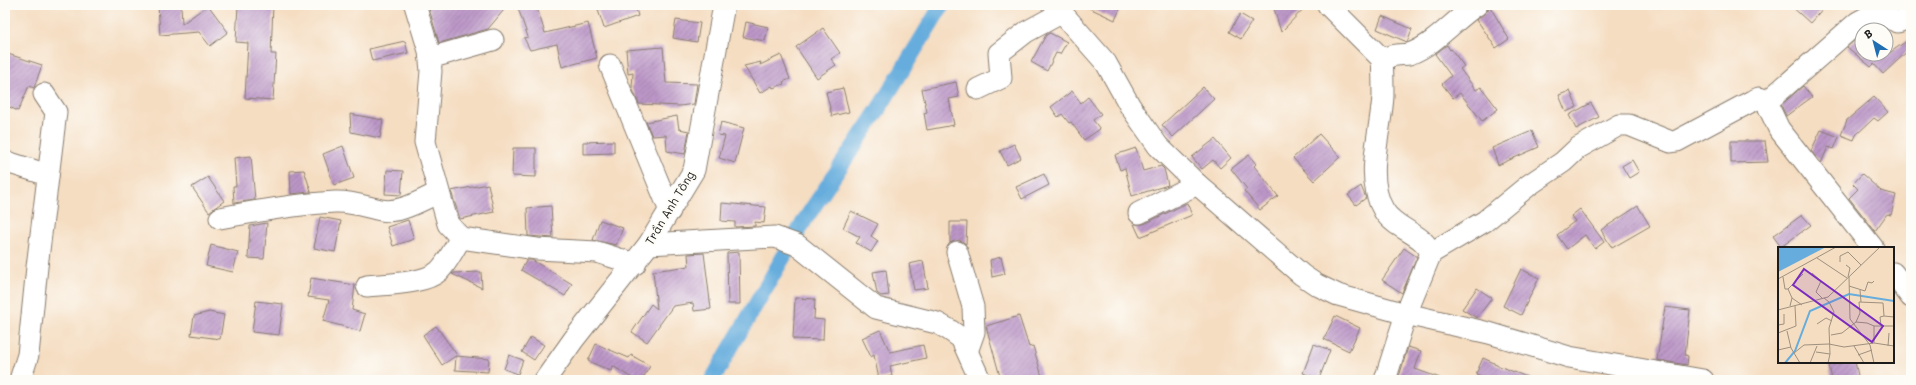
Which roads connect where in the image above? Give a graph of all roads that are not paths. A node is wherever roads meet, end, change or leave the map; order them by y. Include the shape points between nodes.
1 (415, 5) edge
2 (724, 5) edge
3 (1328, 5) edge
4 (1477, 5) edge
5 (1058, 9) edge
6 (1872, 9) edge
7 (1911, 16) edge
8 (493, 40) dead end
9 (430, 58) junction
10 (1382, 59) junction
11 (610, 65) dead end
12 (978, 89) dead end
13 (44, 94) dead end
14 (1768, 101) junction
15 (10, 163) dead end
16 (48, 175) junction
17 (1197, 184) junction
18 (438, 193) junction
19 (670, 211) junction
20 (1139, 213) dead end
21 (220, 218) dead end
22 (461, 238) junction
23 (649, 244) junction
24 (1872, 247) edge
25 (957, 252) dead end
26 (1431, 253) junction
27 (634, 264) junction
28 (1894, 274) edge
29 (367, 286) dead end
30 (1911, 297) edge
31 (1406, 314) junction
32 (968, 349) junction
33 (20, 380) edge
34 (545, 380) edge
35 (980, 380) edge
36 (1385, 380) edge
37 (1703, 380) edge

1 - 9 street
2 - 19 street, Trần Anh Tông via 694,170
3 - 10 street
4 - 10 street via 1434,39 1409,54
5 - 12 street via 999,53 1002,78
5 - 17 street via 1106,63 1130,106 1158,146
6 - 7 street via 1898,22
6 - 14 street
8 - 9 street
9 - 18 street via 425,142
10 - 26 street via 1383,97 1375,165 1376,190 1384,211 1398,226 1427,244
11 - 19 street
13 - 16 street via 56,112
14 - 24 street via 1779,129
14 - 26 street via 1759,98 1671,142 1619,125 1578,148 1485,221
15 - 16 street
16 - 33 street via 28,355
17 - 20 street
17 - 31 street via 1302,275 1317,285 1338,295
18 - 21 street via 398,210 382,211 337,202 289,206
18 - 22 street via 448,224
19 - 23 street, Trần Anh Tông
22 - 27 street via 537,249 597,252
22 - 29 street via 444,265 433,275 414,281
23 - 27 street, Trần Anh Tông
23 - 32 street via 775,237 793,244 872,306 937,324 961,338
25 - 32 street via 974,307 974,332
26 - 31 street
27 - 34 street, Trần Anh Tông
28 - 30 street
31 - 36 street
31 - 37 street via 1489,333 1569,357
32 - 35 street

